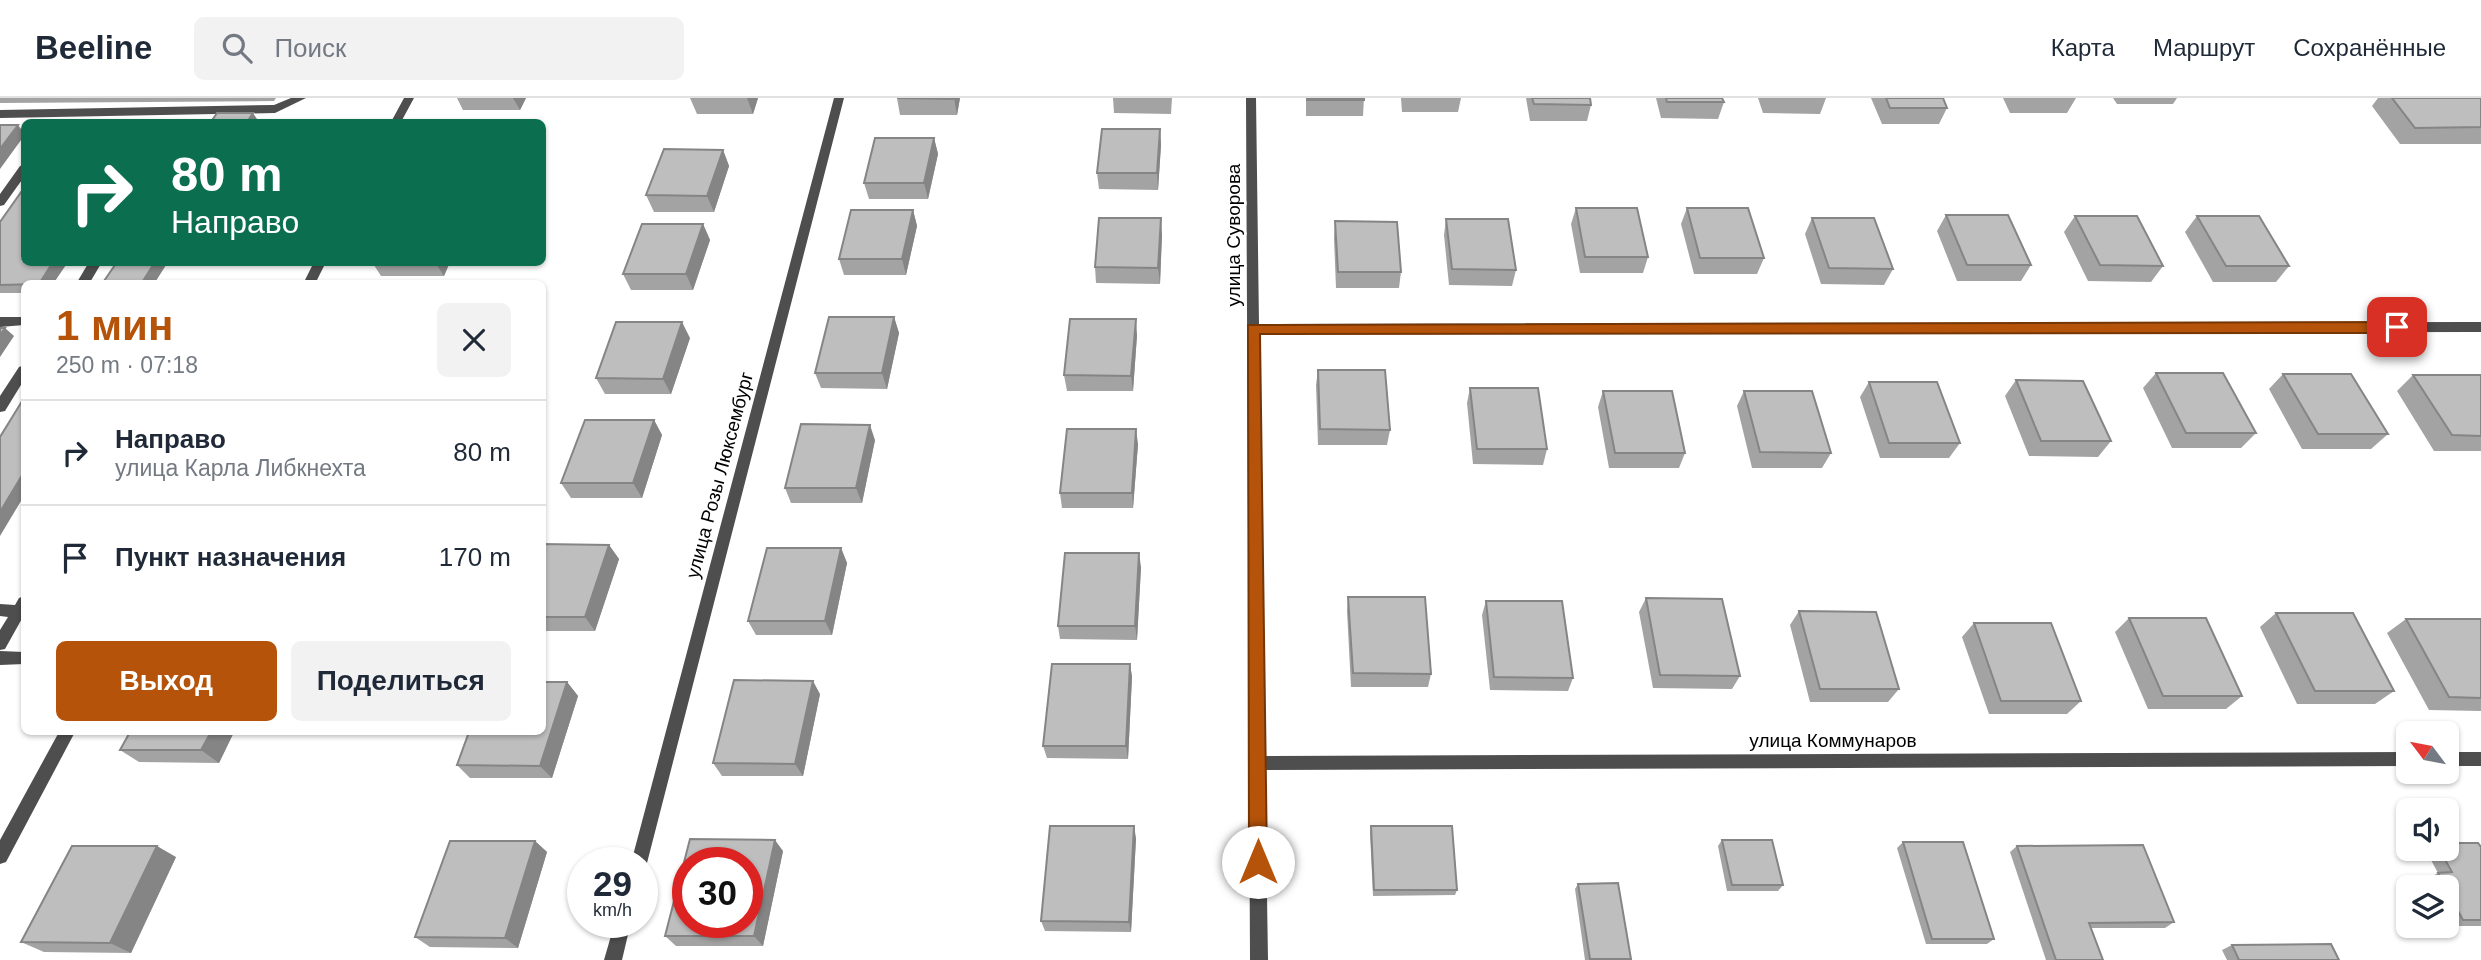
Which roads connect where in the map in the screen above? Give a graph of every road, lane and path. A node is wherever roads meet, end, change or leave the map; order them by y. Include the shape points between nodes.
1 (301, 98) edge
2 (409, 98) edge
3 (839, 98) edge
4 (1251, 98) edge
5 (197, 110) junction
6 (0, 114) edge
7 (62, 118) edge
8 (190, 119) edge
9 (398, 119) edge
10 (21, 173) edge
11 (0, 202) edge
12 (21, 321) edge
13 (0, 322) edge
14 (2481, 327) edge
15 (1253, 329) junction
16 (21, 375) edge
17 (0, 407) edge
18 (21, 606) edge
19 (21, 608) edge
20 (0, 610) edge
21 (0, 645) edge
22 (0, 658) edge
23 (21, 658) edge
24 (65, 735) edge
25 (2396, 759) edge
26 (2459, 759) edge
27 (2481, 759) edge
28 (1257, 763) junction
29 (643, 847) edge
30 (0, 856) edge
31 (619, 938) edge
32 (613, 960) edge
33 (1259, 960) edge

1 - 5 street via 275,109
2 - 9 street
3 - 29 street, улица Розы Люксембург
4 - 15 street, улица Суворова
5 - 7 street
5 - 8 street
6 - 7 street
10 - 11 street
12 - 13 street
14 - 15 street
15 - 28 street, улица Суворова
16 - 17 street
18 - 20 street
19 - 21 street
22 - 23 street
24 - 30 street
25 - 28 street, улица Коммунаров
26 - 27 street
28 - 33 street, улица Суворова
31 - 32 street

